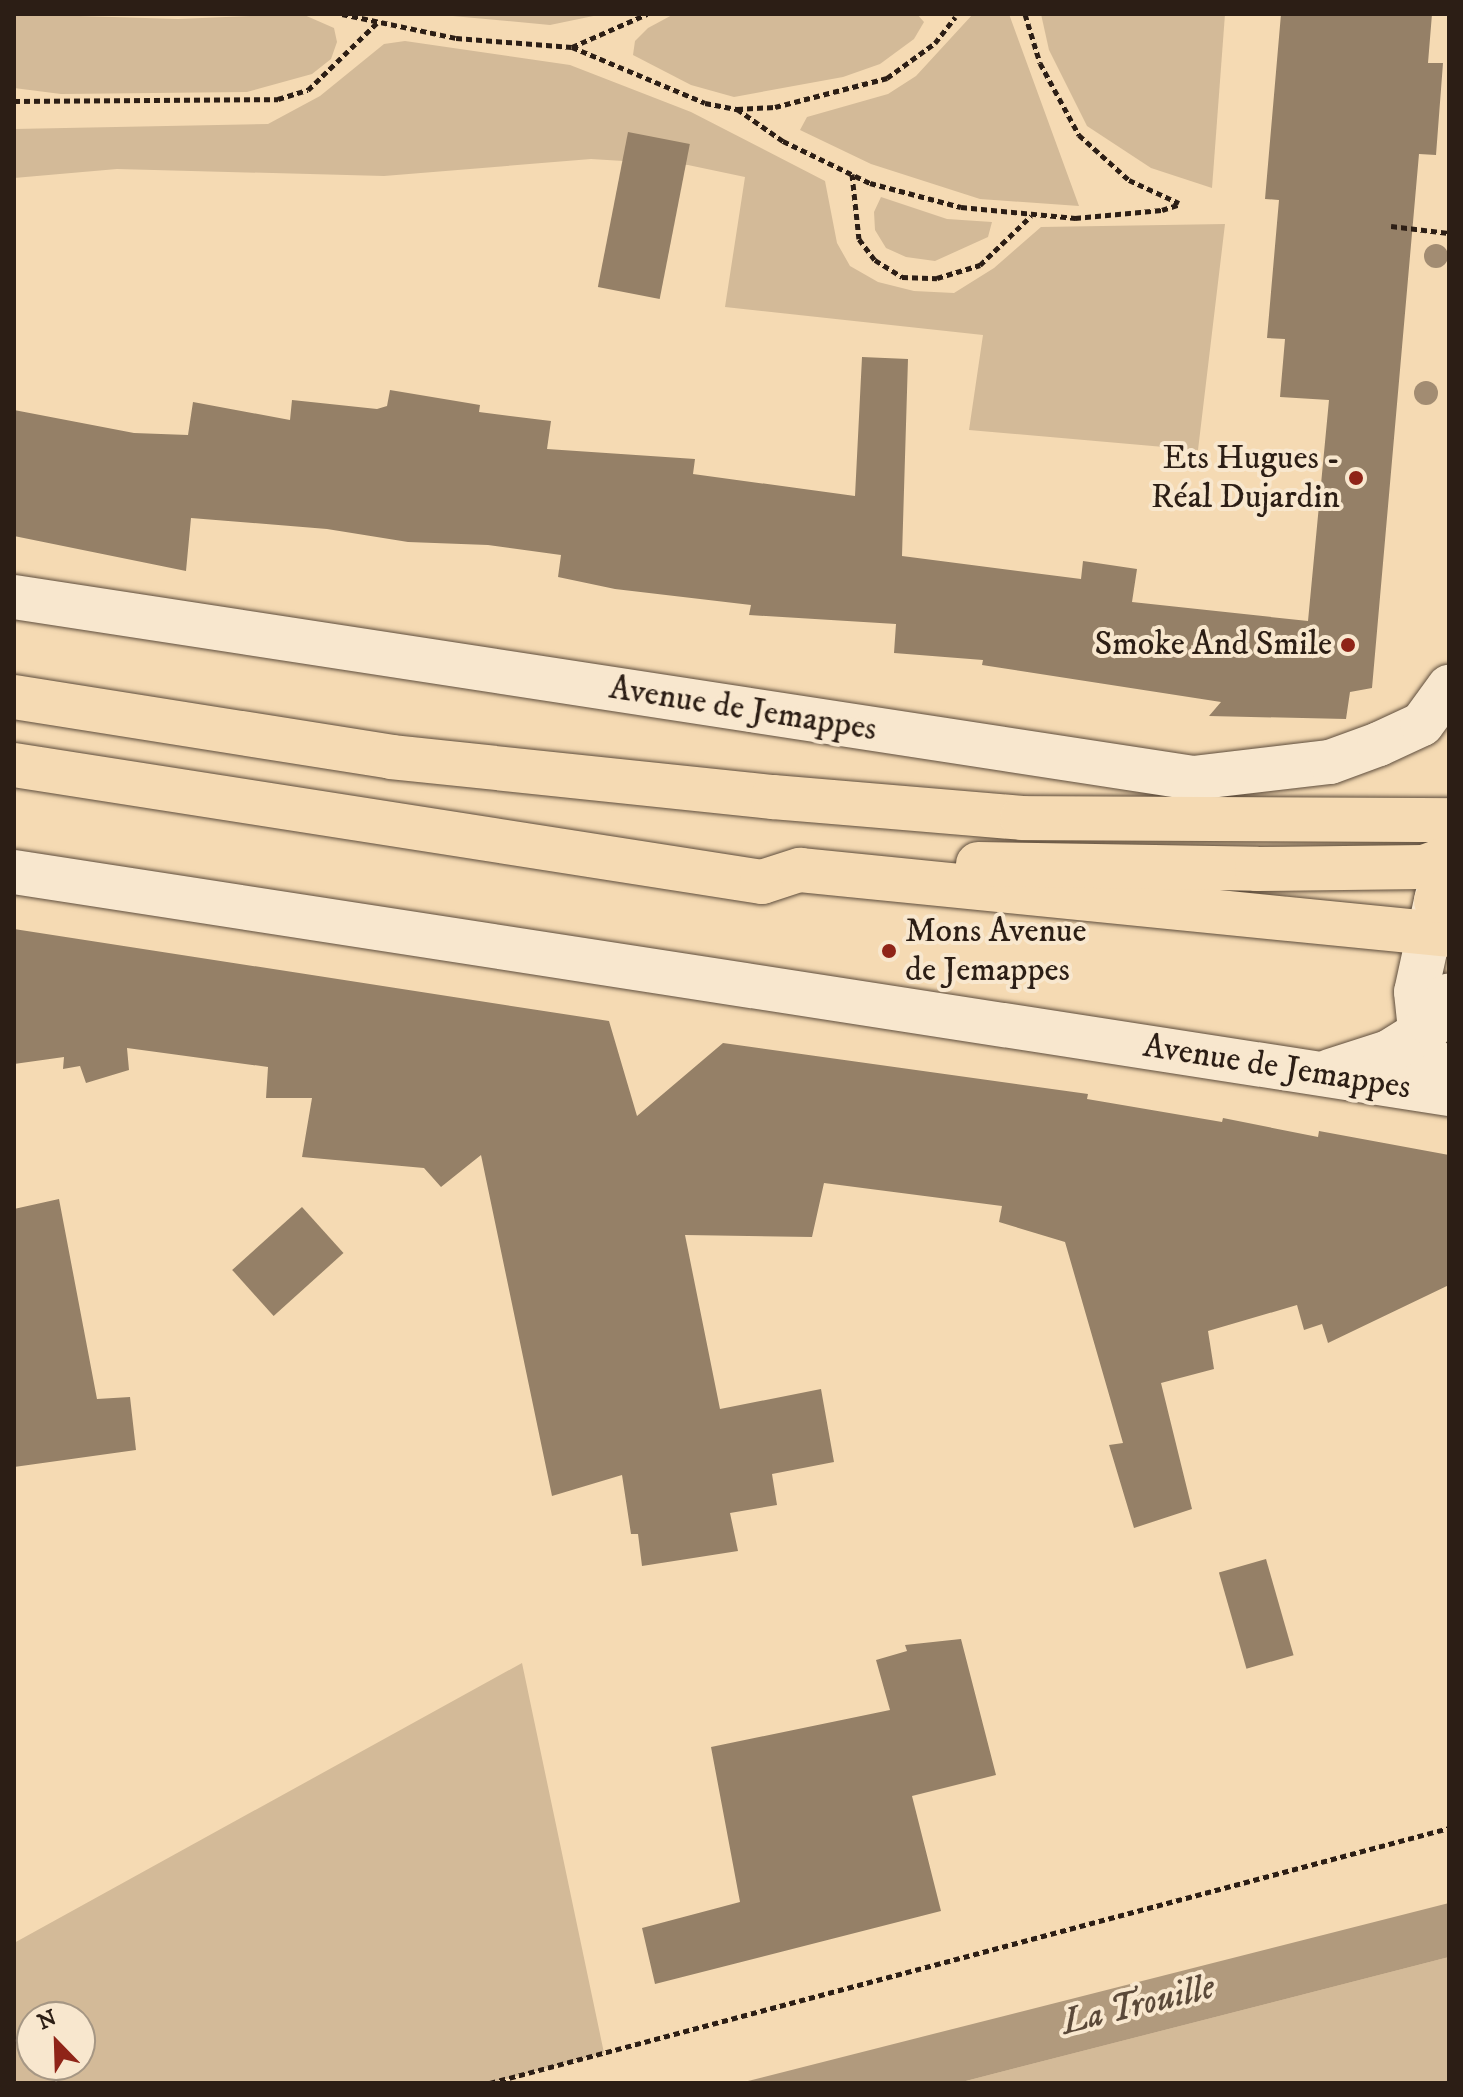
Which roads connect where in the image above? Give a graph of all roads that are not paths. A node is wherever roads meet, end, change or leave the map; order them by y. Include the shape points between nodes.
1 (14, 597) edge
2 (1449, 687) edge
3 (14, 697) edge
4 (14, 765) edge
5 (1193, 778) junction
6 (14, 872) edge
7 (1444, 872) edge
8 (873, 879) junction
9 (1449, 995) edge
10 (1420, 1032) junction
11 (1320, 1074) junction
12 (1449, 1078) edge
13 (1449, 1094) edge

1 - 5 street, Avenue de Jemappes
2 - 5 street, Avenue de Jemappes via 1422,724 1330,762
3 - 7 main road via 391,757 1022,818
4 - 8 main road via 762,882 800,870
5 - 7 street
6 - 11 street, Avenue de Jemappes
7 - 8 main road
7 - 8 main road via 1424,867 972,864
7 - 10 street via 1416,992
9 - 10 street via 1432,1025
10 - 11 street via 1389,1052
10 - 12 street via 1422,1049
11 - 13 street, Avenue de Jemappes

